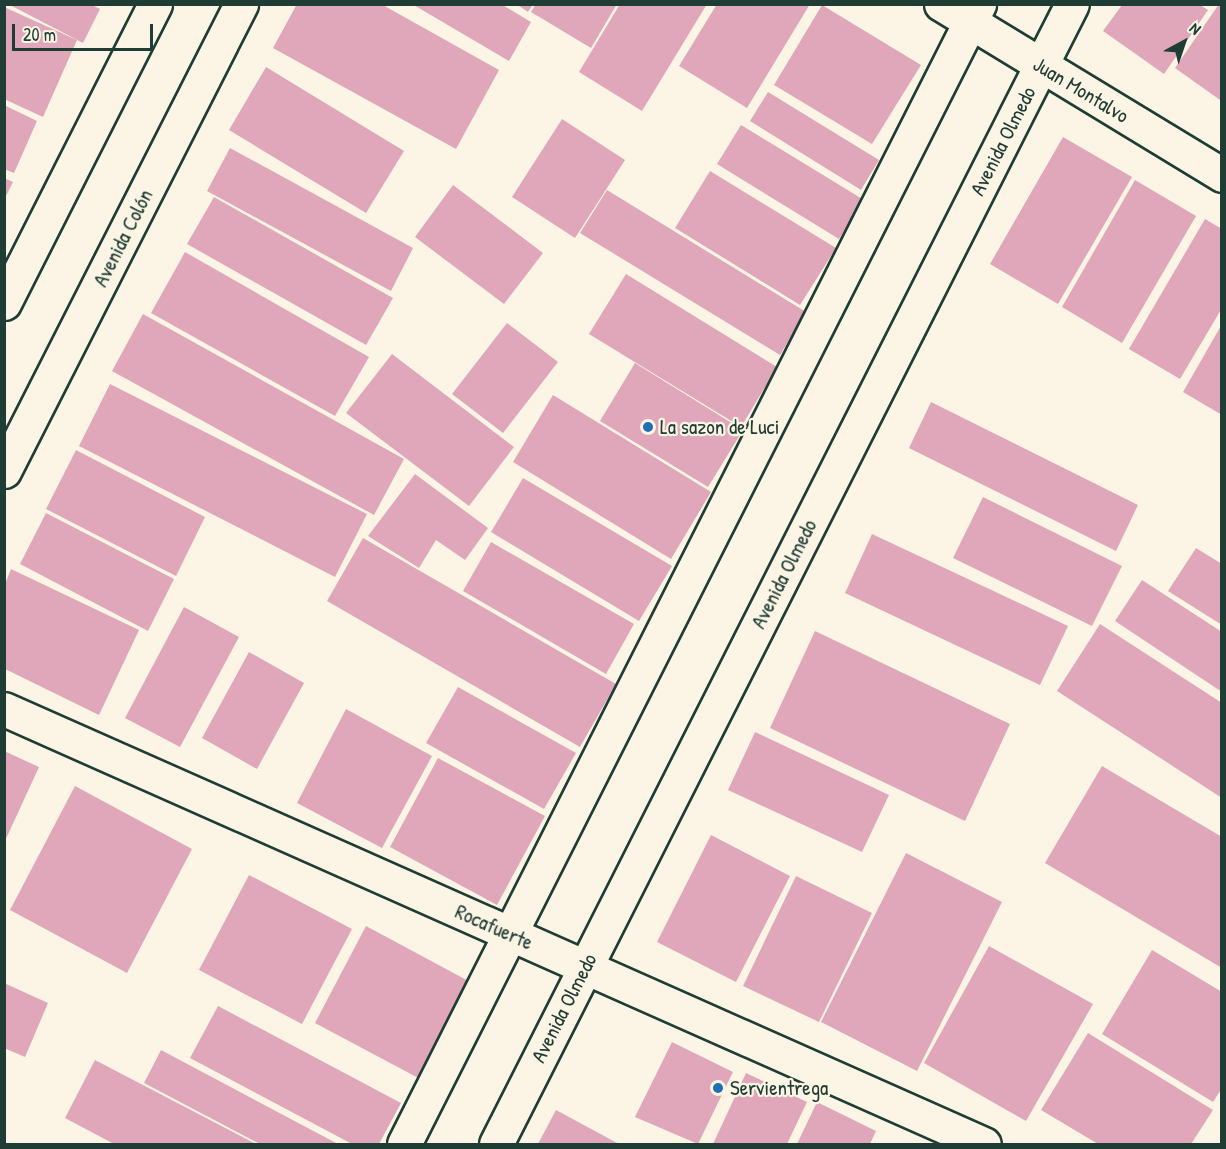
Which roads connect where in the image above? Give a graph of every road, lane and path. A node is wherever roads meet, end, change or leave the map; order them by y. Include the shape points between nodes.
1 (155, 4) edge
2 (240, 4) edge
3 (942, 4) edge
4 (1072, 4) edge
5 (975, 13) edge
6 (1041, 65) junction
7 (1221, 175) edge
8 (4, 303) edge
9 (4, 471) edge
10 (4, 709) edge
11 (510, 934) junction
12 (585, 967) junction
13 (404, 1144) edge
14 (496, 1144) edge
15 (984, 1144) edge

1 - 8 street
2 - 9 street, Avenida Colón
3 - 5 street, Juan Montalvo
4 - 6 street, Avenida Olmedo
5 - 6 street, Juan Montalvo
5 - 11 street
6 - 7 street, Juan Montalvo
6 - 12 street, Avenida Olmedo
10 - 11 street, Rocafuerte
11 - 12 street, Rocafuerte
11 - 13 street
12 - 14 street, Avenida Olmedo
12 - 15 street, Rocafuerte

